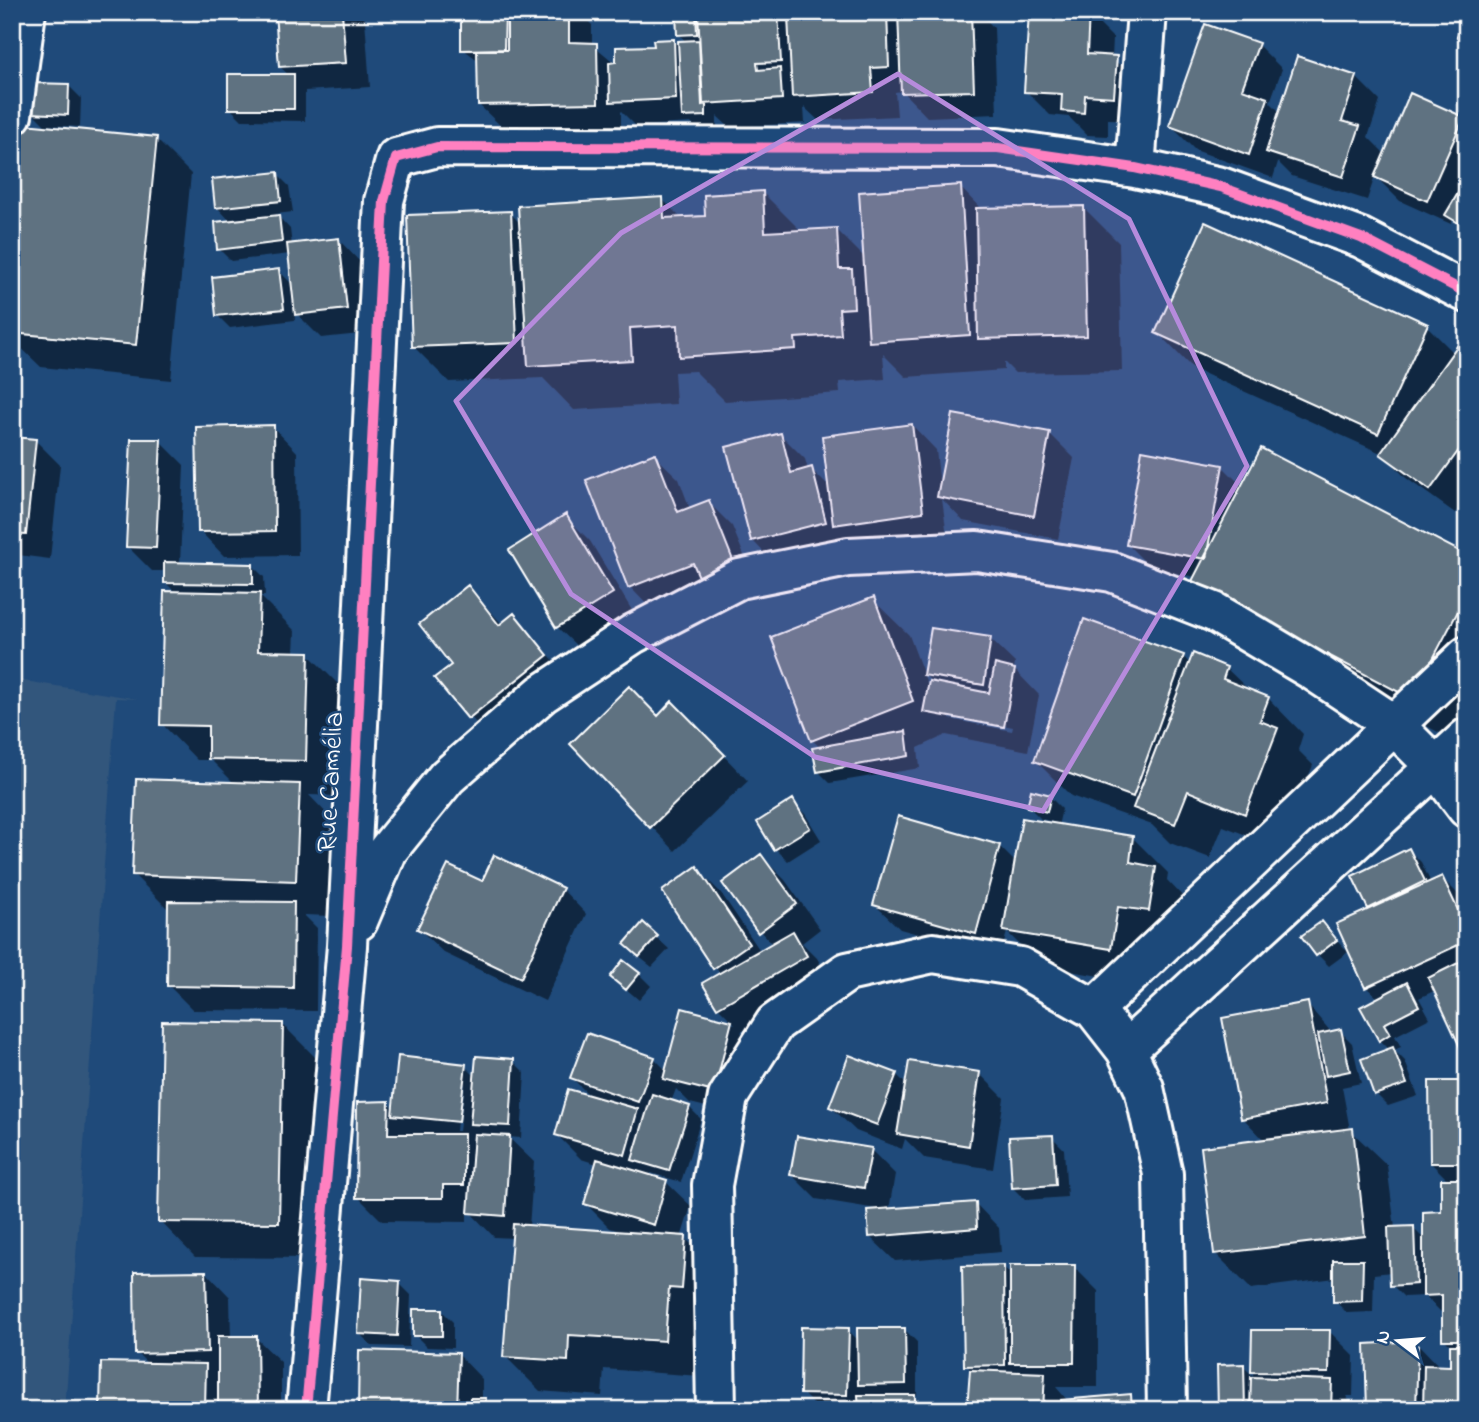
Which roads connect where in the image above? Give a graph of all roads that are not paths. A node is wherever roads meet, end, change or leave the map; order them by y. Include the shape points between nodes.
1 (26, 12) edge
2 (1147, 12) edge
3 (12, 115) edge
4 (1135, 168) junction
5 (1467, 293) edge
6 (1467, 656) edge
7 (1392, 723) junction
8 (1467, 738) edge
9 (1436, 767) junction
10 (1467, 808) edge
11 (347, 946) junction
12 (1094, 1009) junction
13 (1126, 1050) junction
14 (306, 1410) edge
15 (716, 1410) edge
16 (1167, 1410) edge

1 - 3 street
2 - 4 street
4 - 5 street via 1221,187 1362,238
4 - 11 street, Rue Camélia via 998,148 437,147 397,158 384,201
6 - 7 street
7 - 9 street
7 - 11 street via 1214,612 1112,572 977,551 848,557 739,579 633,634 542,694 447,777 388,850
7 - 12 street
8 - 9 street
9 - 10 street
9 - 13 street
11 - 14 street, Rue Camélia
12 - 13 street
12 - 15 street via 1020,968 933,953 847,972 775,1023 728,1097 712,1185
13 - 16 street via 1144,1088 1163,1174

